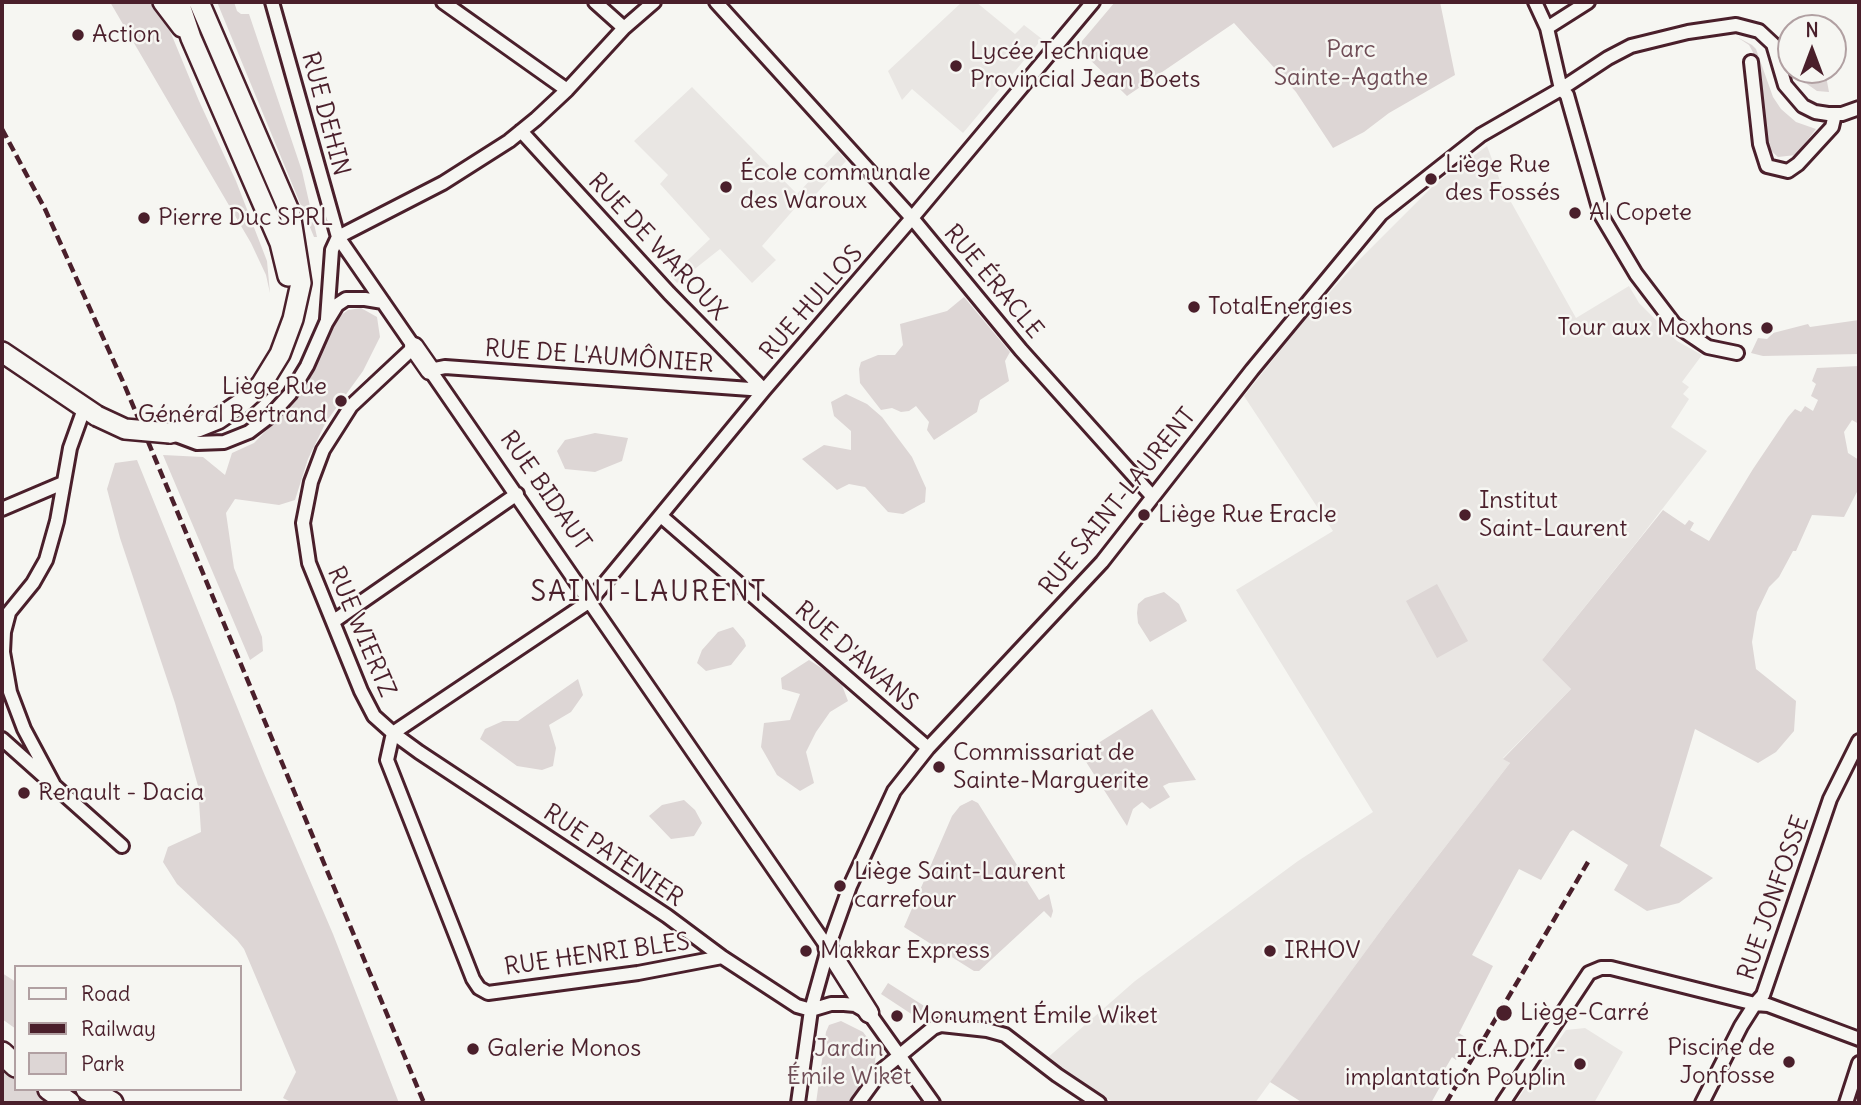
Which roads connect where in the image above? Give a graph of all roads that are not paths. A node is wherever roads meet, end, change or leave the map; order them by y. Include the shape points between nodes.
1 (163, 2) edge
2 (179, 2) edge
3 (199, 2) edge
4 (272, 2) edge
5 (443, 2) edge
6 (595, 2) edge
7 (654, 2) edge
8 (716, 2) edge
9 (1093, 2) edge
10 (1535, 2) edge
11 (1588, 2) edge
12 (624, 28) junction
13 (1547, 28) junction
14 (191, 38) junction
15 (1751, 62) dead end
16 (1561, 89) junction
17 (567, 90) junction
18 (1859, 108) edge
19 (1835, 114) junction
20 (521, 131) junction
21 (912, 218) junction
22 (338, 237) junction
23 (383, 302) junction
24 (293, 319) junction
25 (326, 323) junction
26 (414, 347) junction
27 (2, 352) edge
28 (1737, 353) dead end
29 (430, 370) junction
30 (764, 390) junction
31 (91, 412) junction
32 (170, 433) junction
33 (63, 483) junction
34 (517, 494) junction
35 (1152, 496) junction
36 (2, 509) edge
37 (661, 516) junction
38 (590, 601) junction
39 (5, 617) edge
40 (334, 621) junction
41 (6, 696) edge
42 (393, 733) junction
43 (2, 739) edge
44 (1859, 741) edge
45 (928, 748) junction
46 (54, 785) junction
47 (122, 846) dead end
48 (828, 948) junction
49 (722, 957) junction
50 (479, 988) joint
51 (1755, 1004) junction
52 (811, 1010) junction
53 (869, 1013) junction
54 (1859, 1039) edge
55 (900, 1055) junction
56 (1858, 1067) edge
57 (52, 1091) edge
58 (91, 1091) edge
59 (69, 1103) edge
60 (112, 1103) edge
61 (798, 1103) edge
62 (858, 1103) edge
63 (933, 1103) edge
64 (1099, 1103) edge
65 (1503, 1103) edge
66 (1702, 1103) edge
67 (1846, 1103) edge

1 - 14 main road
2 - 14 main road
3 - 24 main road via 290,213 301,283
4 - 22 street, RUE DEHIN
5 - 17 street
6 - 12 street
7 - 12 street
8 - 21 street, RUE ÉRACLE
9 - 21 street, RUE HULLOS
10 - 13 street
11 - 13 street
12 - 17 street
13 - 16 street
14 - 24 main road via 280,243
15 - 19 street via 1760,144 1767,166 1788,171 1798,164 1832,127
16 - 19 street, RUE SAINT-LAURENT via 1631,46 1740,26 1769,38 1785,85 1797,100 1815,112
16 - 28 street via 1567,95 1601,215 1636,274 1674,324 1708,347
16 - 35 street, RUE SAINT-LAURENT via 1481,135 1381,214
17 - 20 street
18 - 19 street
20 - 22 street via 443,183
20 - 30 street, RUE DE WAROUX
21 - 30 street, RUE HULLOS
21 - 35 street, RUE ÉRACLE via 1021,350
22 - 23 street, RUE BIDAUT
22 - 25 street via 332,250
23 - 25 street via 346,299
23 - 26 street, RUE BIDAUT
24 - 32 main road via 261,385 208,423
25 - 32 street via 290,394 249,432 224,442 197,443
26 - 29 street, RUE BIDAUT
26 - 40 street, RUE WIERTZ via 351,406 323,450 311,482 303,523 309,563
27 - 31 main road
29 - 30 street, RUE DE L'AUMÔNIER via 445,367
29 - 34 street, RUE BIDAUT
30 - 37 street, RUE HULLOS
31 - 32 main road, bridge via 125,429
31 - 33 street via 72,439
33 - 36 street
33 - 39 street via 46,560
34 - 38 street, RUE BIDAUT
34 - 40 street
35 - 45 street, RUE SAINT-LAURENT via 1102,562
37 - 38 street, RUE HULLOS
37 - 45 street, RUE D'AWANS
38 - 42 street, RUE HULLOS
38 - 48 street, RUE BIDAUT
39 - 41 street
40 - 42 street, RUE WIERTZ via 374,716
41 - 46 street
42 - 49 street, RUE PATENIER
42 - 50 street, RUE WIERTZ via 387,760
43 - 46 street
44 - 51 street, RUE JONFOSSE via 1830,799 1763,995
45 - 48 street, RUE SAINT-LAURENT via 894,791 850,886
46 - 47 street
48 - 52 street, RUE SAINT-LAURENT
48 - 53 street
49 - 50 street, RUE HENRI BLES via 488,993
49 - 52 street, RUE PATENIER via 797,1006
51 - 54 street
51 - 65 street via 1601,968 1590,973
51 - 66 street, RUE JONFOSSE
52 - 53 street via 844,1004
52 - 61 street, RUE SAINT-LAURENT
53 - 55 street
55 - 62 street via 882,1070
55 - 63 street
55 - 64 street via 933,1028 988,1030 1005,1035
56 - 67 street
57 - 59 highway
58 - 60 highway

